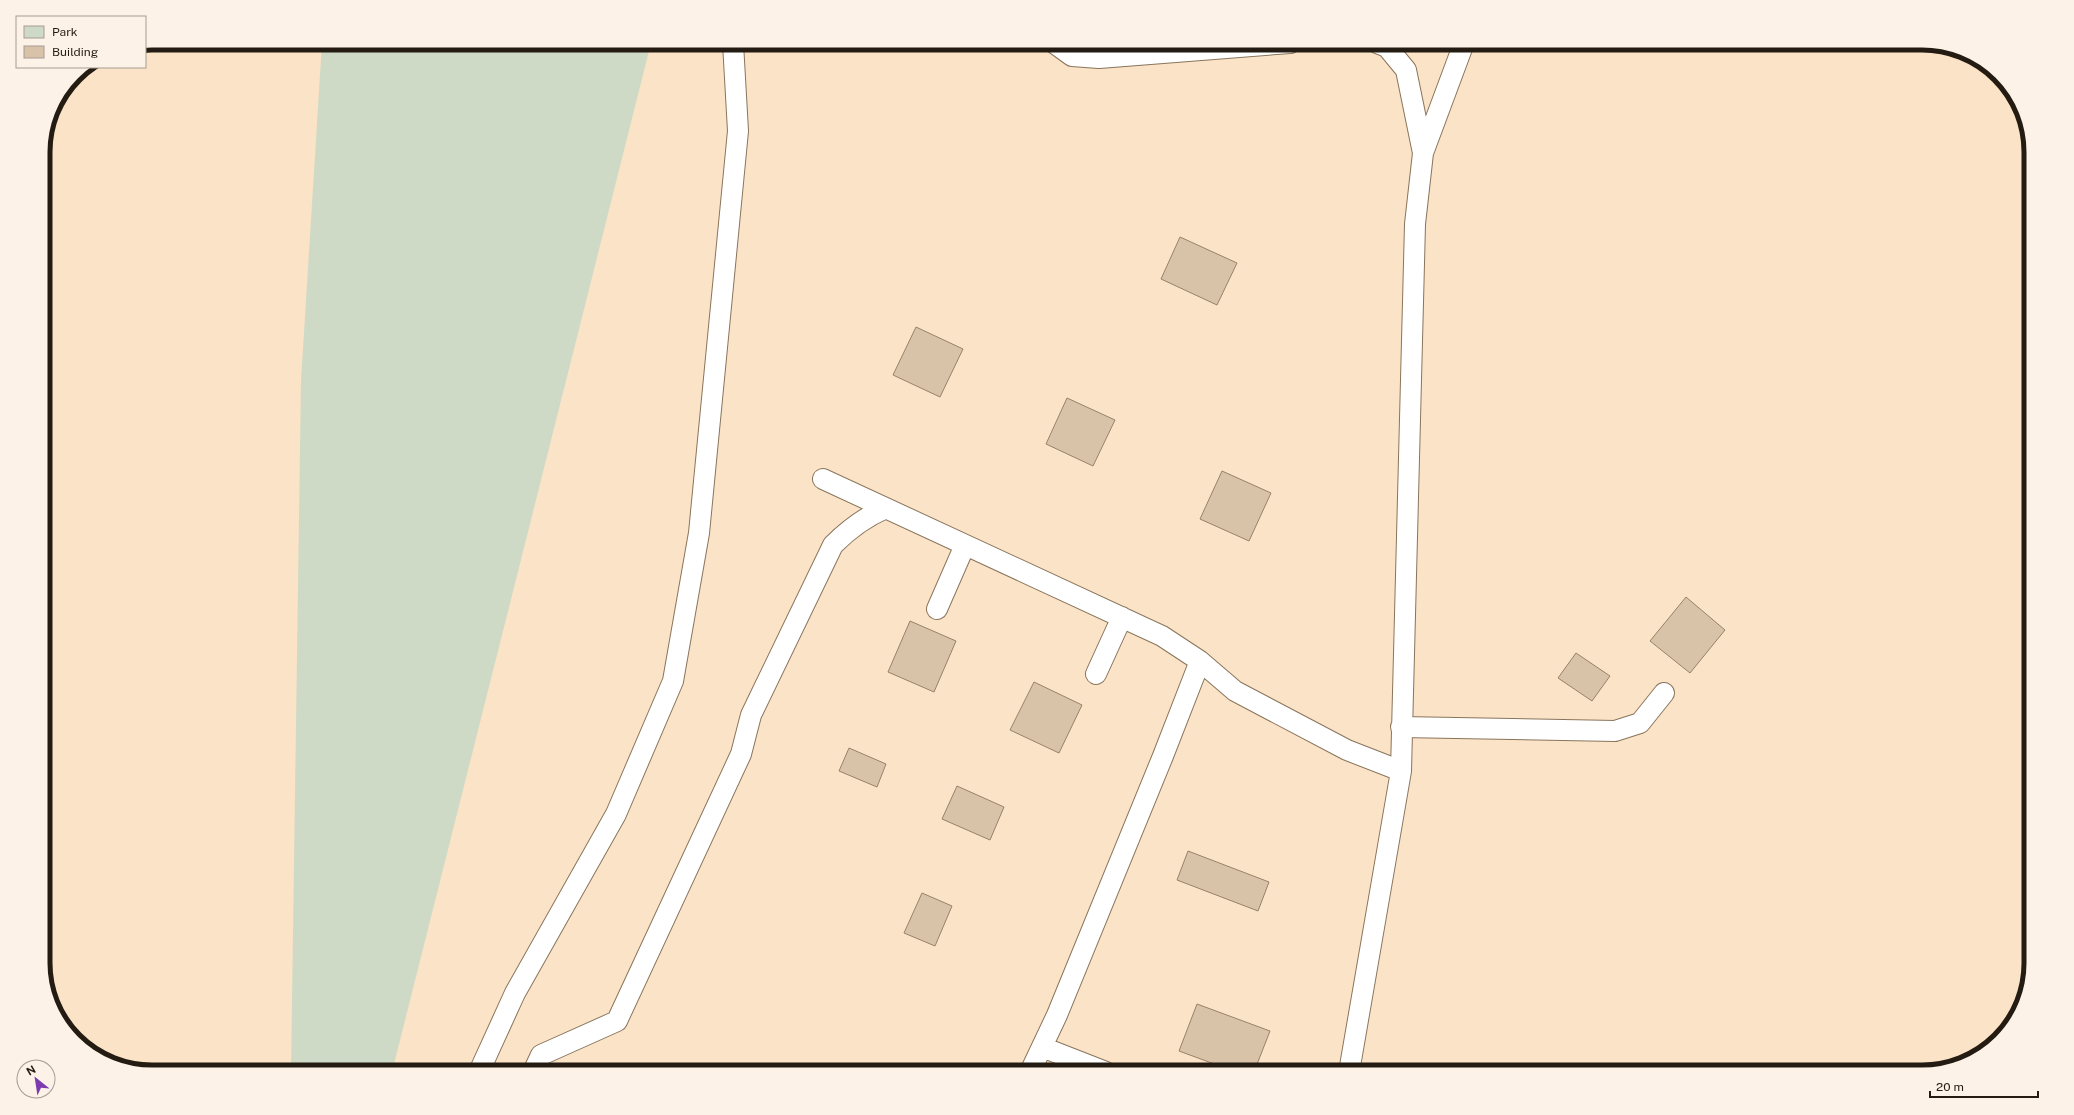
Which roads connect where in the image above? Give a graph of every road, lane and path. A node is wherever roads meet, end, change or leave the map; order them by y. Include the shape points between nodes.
1 (733, 50) edge
2 (1064, 50) edge
3 (1201, 50) edge
4 (1389, 50) edge
5 (1461, 50) edge
6 (1424, 153) junction
7 (823, 480) dead end
8 (886, 508) junction
9 (965, 545) junction
10 (937, 609) dead end
11 (1122, 617) junction
12 (1200, 661) junction
13 (1096, 674) dead end
14 (1664, 693) dead end
15 (1401, 727) junction
16 (1401, 771) junction
17 (1042, 1047) junction
18 (482, 1065) edge
19 (536, 1065) edge
20 (1033, 1065) edge
21 (1088, 1065) edge
22 (1350, 1065) edge

1 - 18 lane via 737,139 699,533 673,681 616,814 515,993
2 - 3 lane via 1072,56 1099,58
4 - 6 lane via 1406,70
5 - 6 lane
6 - 15 lane via 1415,224
7 - 8 lane
8 - 9 lane
8 - 19 lane via 869,515 845,532 833,545 751,715 741,754 617,1021 541,1055
9 - 10 lane
9 - 11 lane
11 - 12 lane via 1162,636
11 - 13 lane
12 - 16 lane via 1235,691 1347,750
12 - 17 lane
14 - 15 lane via 1640,723 1615,731
15 - 16 lane
16 - 22 lane
17 - 20 lane
17 - 21 lane

